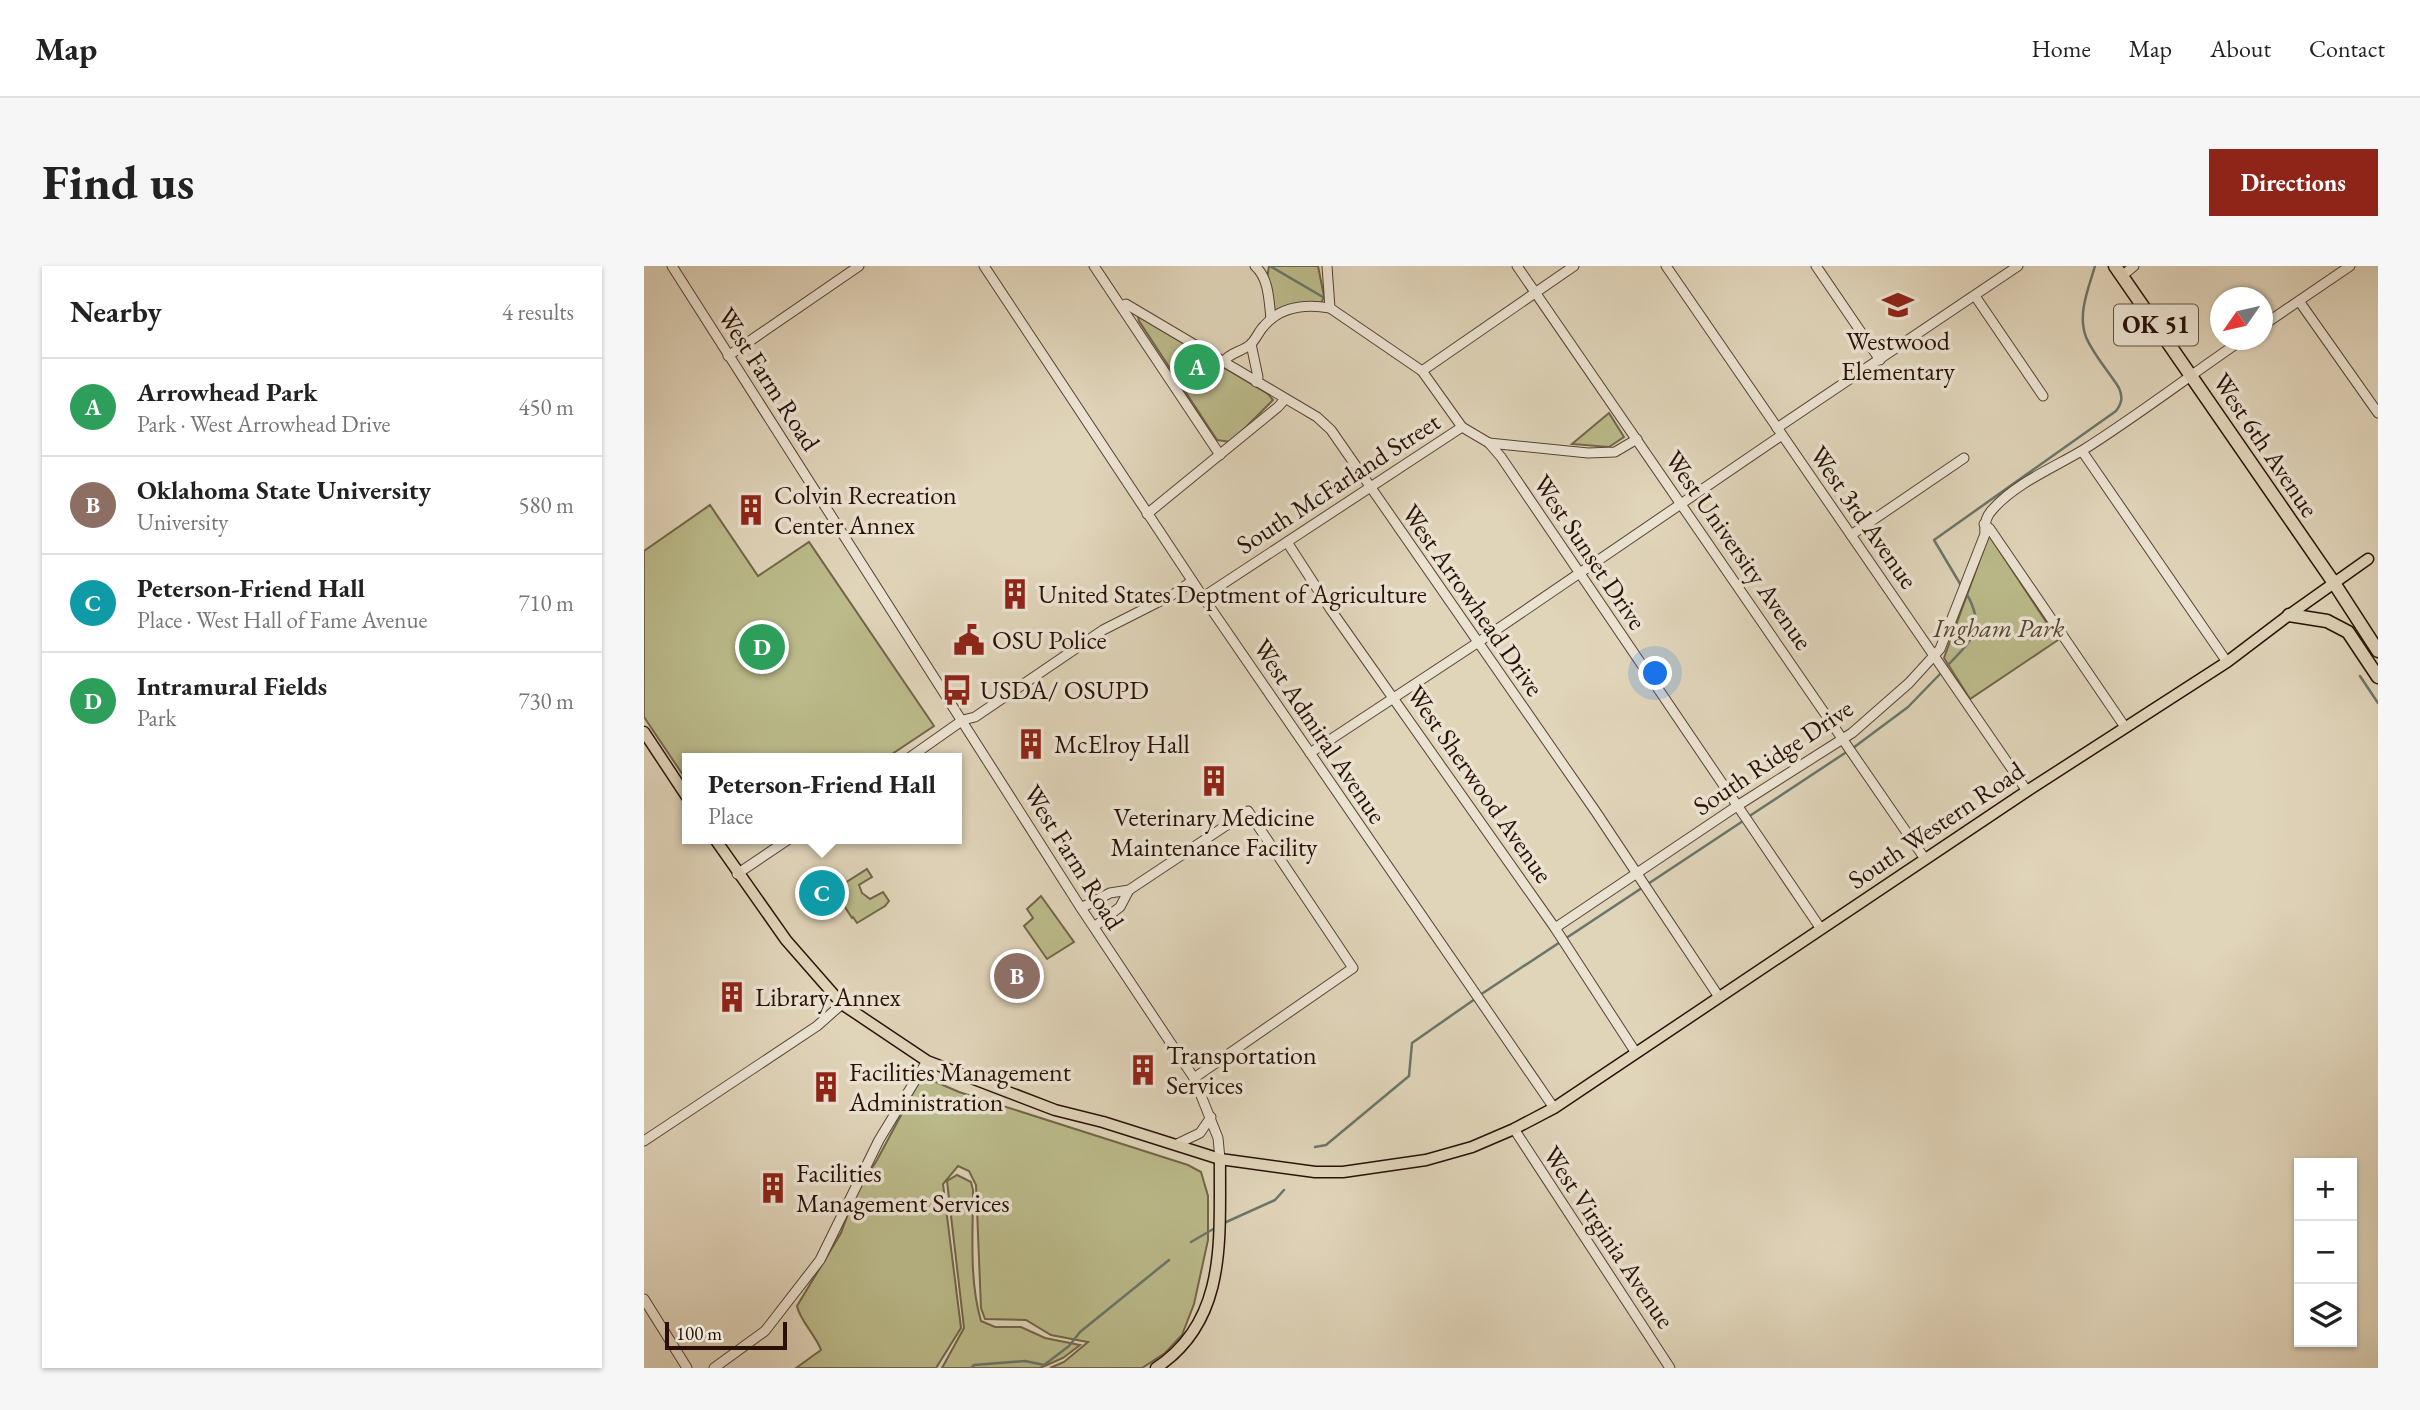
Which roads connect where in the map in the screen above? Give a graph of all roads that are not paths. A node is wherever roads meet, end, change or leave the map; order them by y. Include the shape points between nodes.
1 (673, 266) edge
2 (859, 266) edge
3 (1094, 266) edge
4 (1327, 266) edge
5 (1517, 266) edge
6 (1574, 266) edge
7 (1666, 266) edge
8 (1816, 266) edge
9 (2018, 266) edge
10 (2134, 266) edge
11 (2350, 266) edge
12 (987, 267) edge
13 (1260, 268) edge
14 (2118, 271) edge
15 (1535, 292) junction
16 (1975, 296) junction
17 (2299, 301) junction
18 (1121, 306) junction
19 (1330, 308) junction
20 (1271, 318) junction
21 (2273, 319) edge
22 (1251, 344) junction
23 (2227, 350) edge
24 (728, 356) junction
25 (1880, 360) junction
26 (1223, 362) junction
27 (1422, 372) junction
28 (2190, 374) junction
29 (1256, 382) junction
30 (2043, 396) dead end
31 (1285, 399) junction
32 (2378, 413) edge
33 (1462, 427) junction
34 (1780, 431) junction
35 (1637, 439) junction
36 (1489, 443) junction
37 (2082, 450) junction
38 (1220, 455) junction
39 (1964, 458) dead end
40 (1370, 486) junction
41 (1681, 503) junction
42 (1147, 513) junction
43 (1984, 524) junction
44 (1851, 535) junction
45 (1287, 542) junction
46 (2378, 552) edge
47 (2368, 559) joint
48 (1579, 574) junction
49 (1192, 581) junction
50 (2334, 583) junction
51 (1203, 597) junction
52 (2289, 615) junction
53 (1477, 643) junction
54 (2378, 651) edge
55 (1936, 657) junction
56 (2227, 662) junction
57 (2378, 677) edge
58 (1393, 698) junction
59 (963, 720) junction
60 (2125, 727) junction
61 (644, 732) edge
62 (1845, 742) junction
63 (915, 753) edge
64 (1310, 753) junction
65 (682, 789) edge
66 (2027, 791) junction
67 (1737, 806) junction
68 (718, 844) edge
69 (782, 844) edge
70 (1925, 859) junction
71 (1636, 873) junction
72 (737, 874) junction
73 (1129, 890) junction
74 (1081, 908) junction
75 (1094, 927) junction
76 (1821, 929) junction
77 (1560, 936) junction
78 (1719, 997) junction
79 (842, 1004) junction
80 (1636, 1053) junction
81 (927, 1061) junction
82 (1194, 1078) junction
83 (1554, 1108) junction
84 (1211, 1117) junction
85 (1514, 1129) junction
86 (644, 1141) edge
87 (1177, 1144) junction
88 (1220, 1159) junction
89 (644, 1298) edge
90 (687, 1368) edge
91 (714, 1368) edge
92 (1156, 1368) edge
93 (1670, 1368) edge

1 - 24 street, West Farm Road
2 - 24 street
3 - 18 street
4 - 19 street
5 - 15 street, West University Avenue
6 - 15 street
7 - 34 street, West 3rd Avenue
8 - 25 street
9 - 16 street
10 - 14 street
11 - 17 street
12 - 42 street, West Admiral Avenue
13 - 20 street
14 - 28 highway, West 6th Avenue / OK 51
15 - 27 street
15 - 35 street, West University Avenue
16 - 25 street
16 - 30 street
17 - 21 street
17 - 32 street
18 - 26 street, West Arrowhead Drive via 1126,304
18 - 38 street
19 - 20 street via 1287,309
19 - 27 street, West Sunset Drive
20 - 22 street
22 - 26 street
22 - 29 street
23 - 28 street, South Ridge Drive
24 - 59 street, West Farm Road
25 - 34 street
26 - 29 street, West Arrowhead Drive
27 - 33 street, West Sunset Drive
28 - 37 street, South Ridge Drive
28 - 50 highway, West 6th Avenue / OK 51
29 - 31 street, West Arrowhead Drive
31 - 38 street
31 - 40 street, West Arrowhead Drive via 1331,430
33 - 36 street, West Sunset Drive
33 - 40 street, South McFarland Street
34 - 41 street
34 - 44 street, West 3rd Avenue
35 - 36 street via 1615,452 1588,453
35 - 41 street, West University Avenue
36 - 48 street, West Sunset Drive
37 - 43 street, South Ridge Drive via 2020,487 1992,510
37 - 56 street
38 - 42 street
39 - 44 street
40 - 45 street, South McFarland Street
40 - 53 street, West Arrowhead Drive
41 - 48 street
41 - 62 street, West University Avenue
42 - 49 street, West Admiral Avenue
43 - 55 street, South Ridge Drive via 1985,534
43 - 60 street
44 - 55 street, West 3rd Avenue
45 - 51 street, South McFarland Street
45 - 58 street, West Sherwood Avenue
46 - 47 street, South Western Road
47 - 50 main road, South Western Road
48 - 53 street
48 - 67 street, West Sunset Drive
49 - 51 street, West Admiral Avenue
49 - 59 street via 1103,631 975,717
50 - 52 main road, South Western Road
50 - 54 highway, West 6th Avenue / OK 51
51 - 64 street, West Admiral Avenue
52 - 56 main road, South Western Road
52 - 57 highway via 2327,621 2347,632
53 - 58 street
53 - 71 street, West Arrowhead Drive
55 - 62 street, South Ridge Drive
55 - 66 street, West 3rd Avenue
56 - 60 main road, South Western Road
58 - 64 street
58 - 77 street, West Sherwood Avenue
59 - 63 street
59 - 74 street, West Farm Road
60 - 66 main road, South Western Road
61 - 65 main road
62 - 67 street, South Ridge Drive
62 - 70 street, West University Avenue
64 - 83 street, West Admiral Avenue
66 - 70 main road, South Western Road
67 - 71 street, South Ridge Drive
67 - 76 street, West Sunset Drive
68 - 72 main road, South Western Road
69 - 72 street
70 - 76 main road, South Western Road
71 - 77 street, South Ridge Drive
71 - 78 street, West Arrowhead Drive
72 - 79 main road, South Western Road via 792,948
73 - 74 street via 1110,893
73 - 75 street via 1120,907
73 - 82 street via 1248,811 1353,968
74 - 75 street, West Farm Road
75 - 82 street, West Farm Road
76 - 78 main road, South Western Road
77 - 80 street, West Sherwood Avenue
78 - 80 main road, South Western Road
79 - 81 main road, South Western Road
79 - 86 street via 817,1026
80 - 83 main road, South Western Road
81 - 87 main road, South Western Road via 1055,1110
81 - 91 street via 879,1140 820,1260 765,1331
82 - 84 street, West Farm Road
83 - 85 main road, South Western Road
84 - 87 street via 1200,1133
84 - 88 street, West Farm Road
85 - 88 main road, South Western Road via 1426,1160 1343,1172
85 - 93 street, West Virginia Avenue
87 - 88 main road, South Western Road
88 - 92 main road via 1215,1281 1190,1337
89 - 90 street

